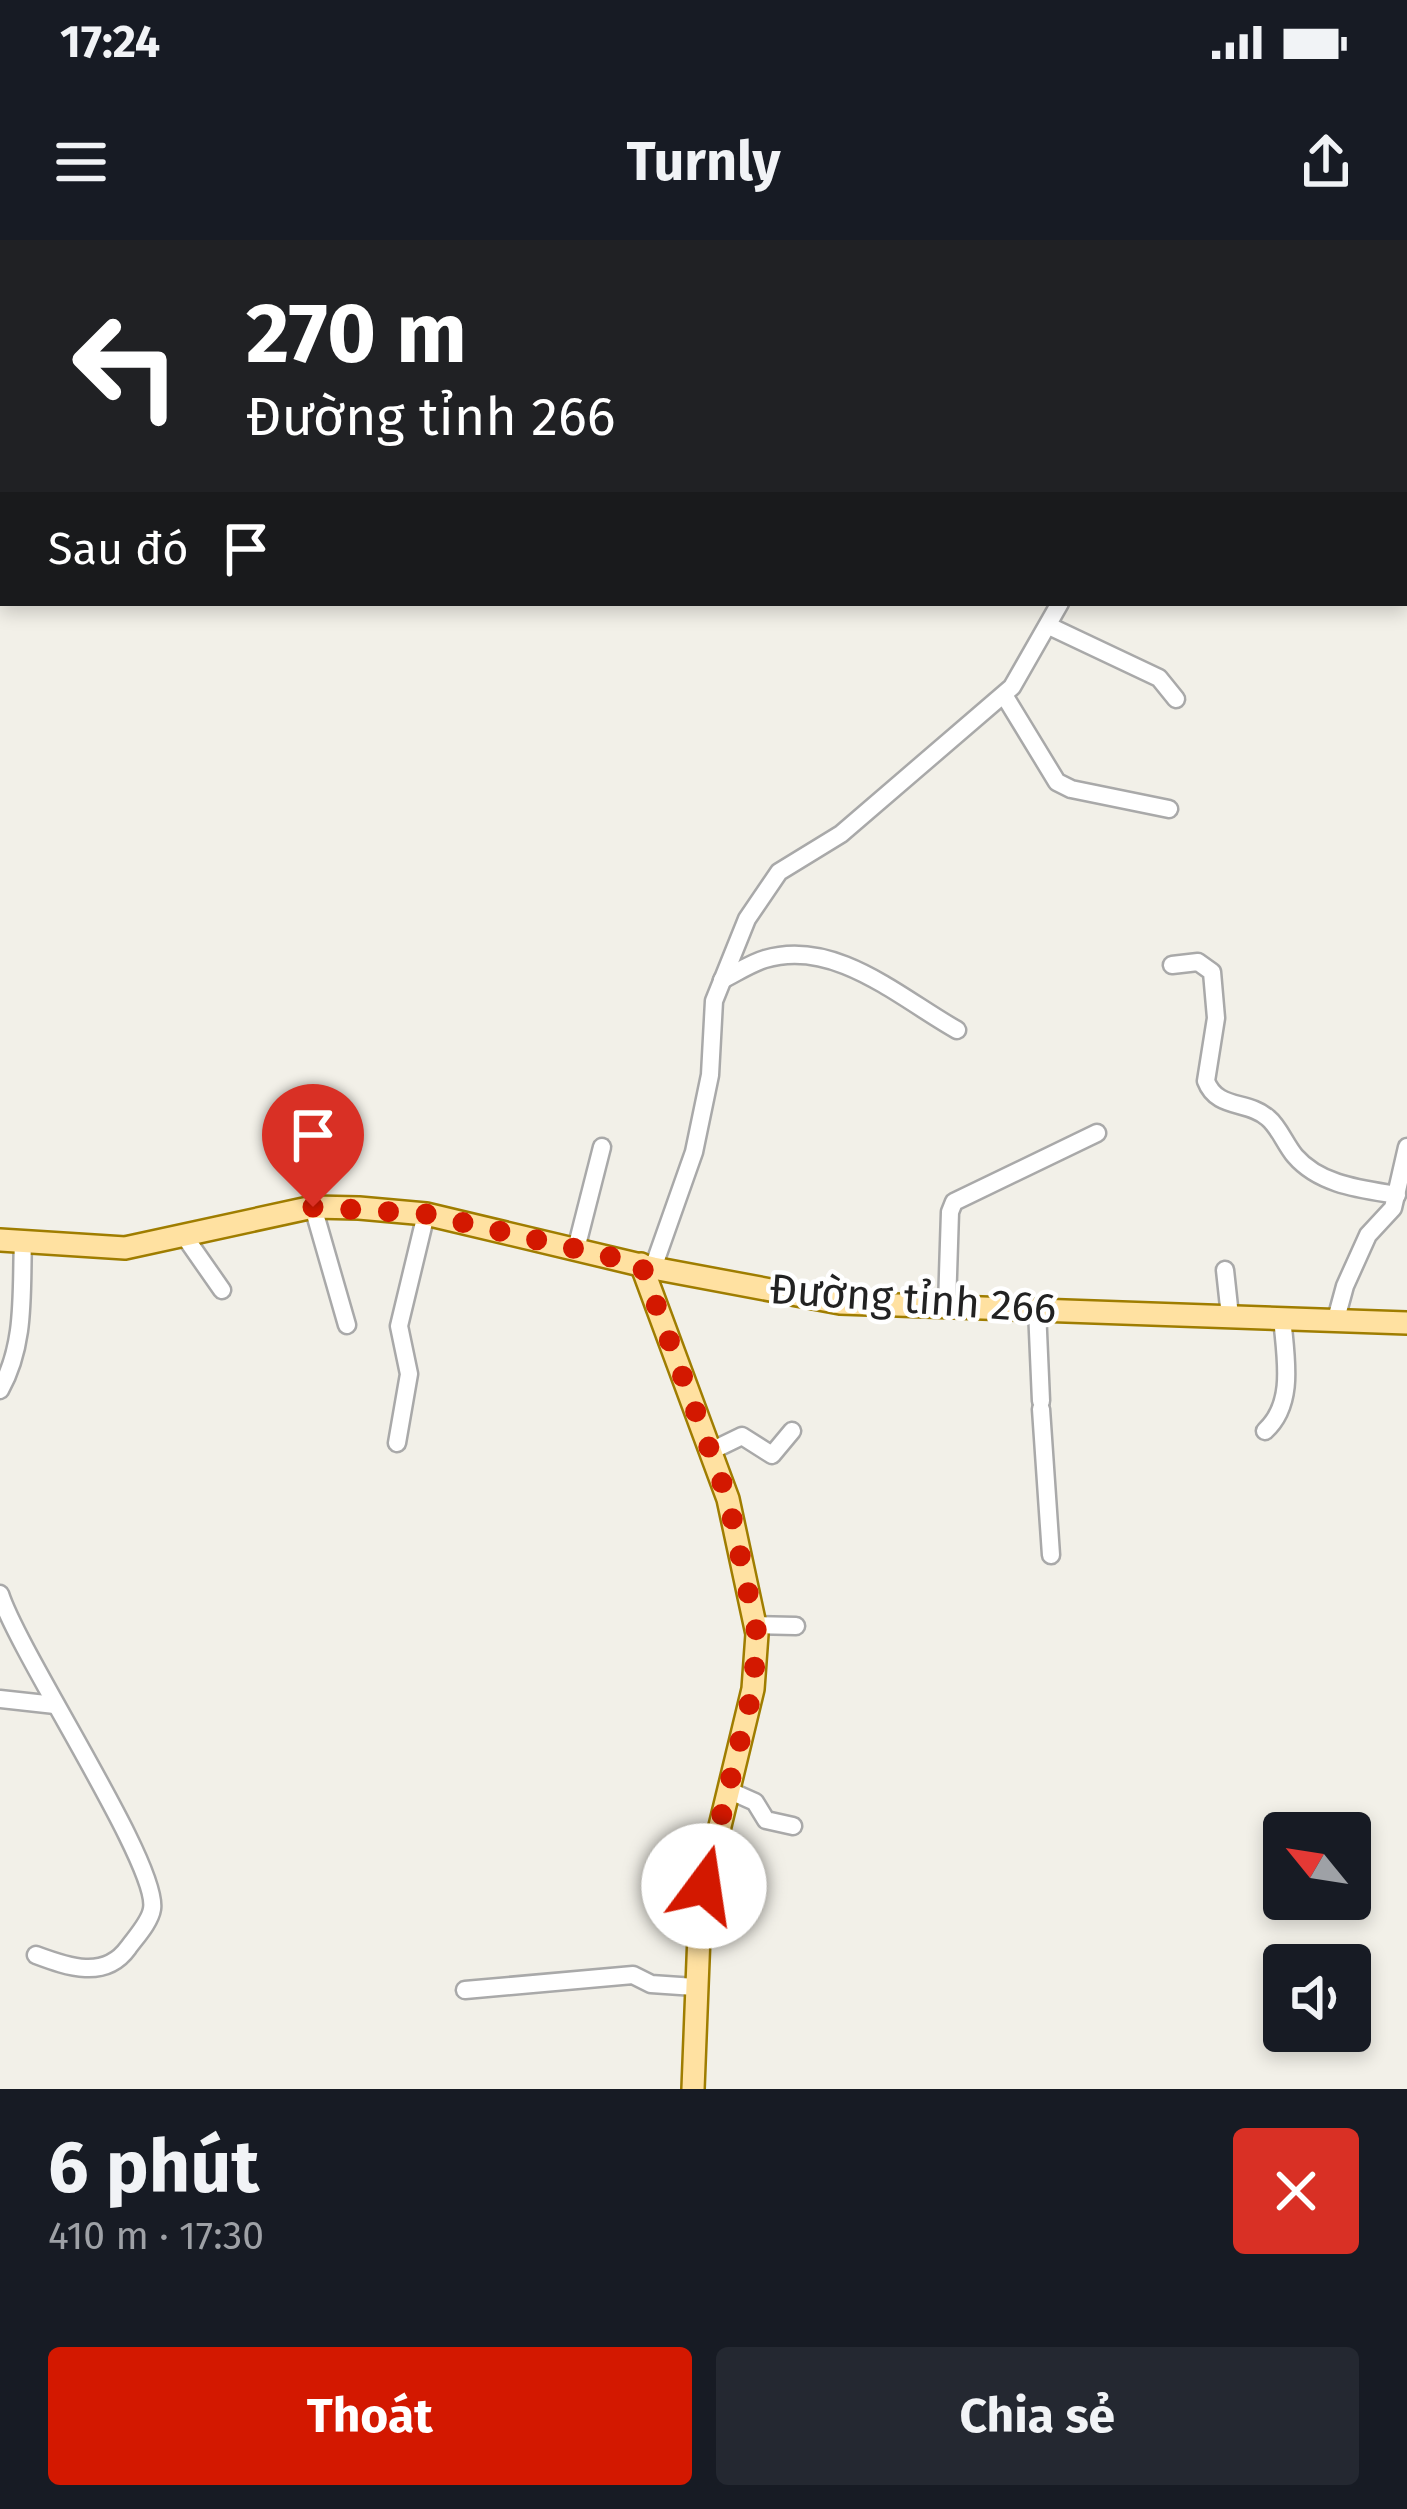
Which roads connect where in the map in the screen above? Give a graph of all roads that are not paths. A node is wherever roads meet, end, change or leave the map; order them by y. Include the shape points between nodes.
1 (1059, 606) edge
2 (1049, 626) junction
3 (1004, 694) junction
4 (1177, 699) dead end
5 (1169, 809) dead end
6 (1172, 965) dead end
7 (722, 980) junction
8 (957, 1030) dead end
9 (1096, 1133) dead end
10 (602, 1147) dead end
11 (1407, 1148) edge
12 (1397, 1195) junction
13 (313, 1207) junction
14 (426, 1214) junction
15 (184, 1237) junction
16 (11, 1240) edge
17 (575, 1250) junction
18 (647, 1266) junction
19 (1225, 1270) dead end
20 (222, 1290) dead end
21 (947, 1306) junction
22 (1037, 1309) junction
23 (1230, 1316) junction
24 (1282, 1318) junction
25 (1336, 1319) junction
26 (1407, 1323) edge
27 (347, 1325) dead end
28 (0, 1390) edge
29 (792, 1431) dead end
30 (1265, 1431) dead end
31 (397, 1443) dead end
32 (711, 1451) junction
33 (1051, 1555) dead end
34 (0, 1594) edge
35 (755, 1625) junction
36 (796, 1626) dead end
37 (0, 1699) edge
38 (55, 1705) junction
39 (728, 1790) junction
40 (793, 1826) dead end
41 (36, 1955) dead end
42 (695, 1987) junction
43 (464, 1990) dead end
44 (693, 2089) edge

1 - 2 street
2 - 3 street
2 - 4 street via 1159,678
3 - 5 street via 1058,782
3 - 7 street via 841,834 778,872 741,930
6 - 12 street via 1198,962 1212,972 1208,1089 1268,1118 1309,1169
7 - 8 street via 763,959 820,956
7 - 18 street via 694,1152
9 - 21 street via 954,1202
10 - 17 street
11 - 12 street
12 - 25 street via 1357,1257
13 - 14 main road, Đường tỉnh 266
13 - 15 main road, Đường tỉnh 266
13 - 27 street
14 - 17 main road, Đường tỉnh 266
14 - 31 street via 399,1326 409,1374
15 - 16 main road, Đường tỉnh 266 via 124,1248
15 - 20 street
16 - 28 street via 21,1327
17 - 18 main road, Đường tỉnh 266
18 - 21 main road, Đường tỉnh 266 via 798,1298
18 - 32 main road
19 - 23 street
21 - 22 main road, Đường tỉnh 266
22 - 23 main road, Đường tỉnh 266
22 - 33 street
23 - 24 main road, Đường tỉnh 266
24 - 25 main road, Đường tỉnh 266
24 - 30 street via 1285,1396
25 - 26 main road, Đường tỉnh 266
29 - 32 street via 772,1455 742,1436
32 - 35 main road
34 - 38 street
35 - 36 street
35 - 39 main road via 756,1671
37 - 38 street
38 - 41 street via 140,1863 152,1912 106,1967 70,1968
39 - 40 street via 755,1802 766,1820
39 - 42 main road via 704,1886
42 - 43 street via 633,1975
42 - 44 main road

